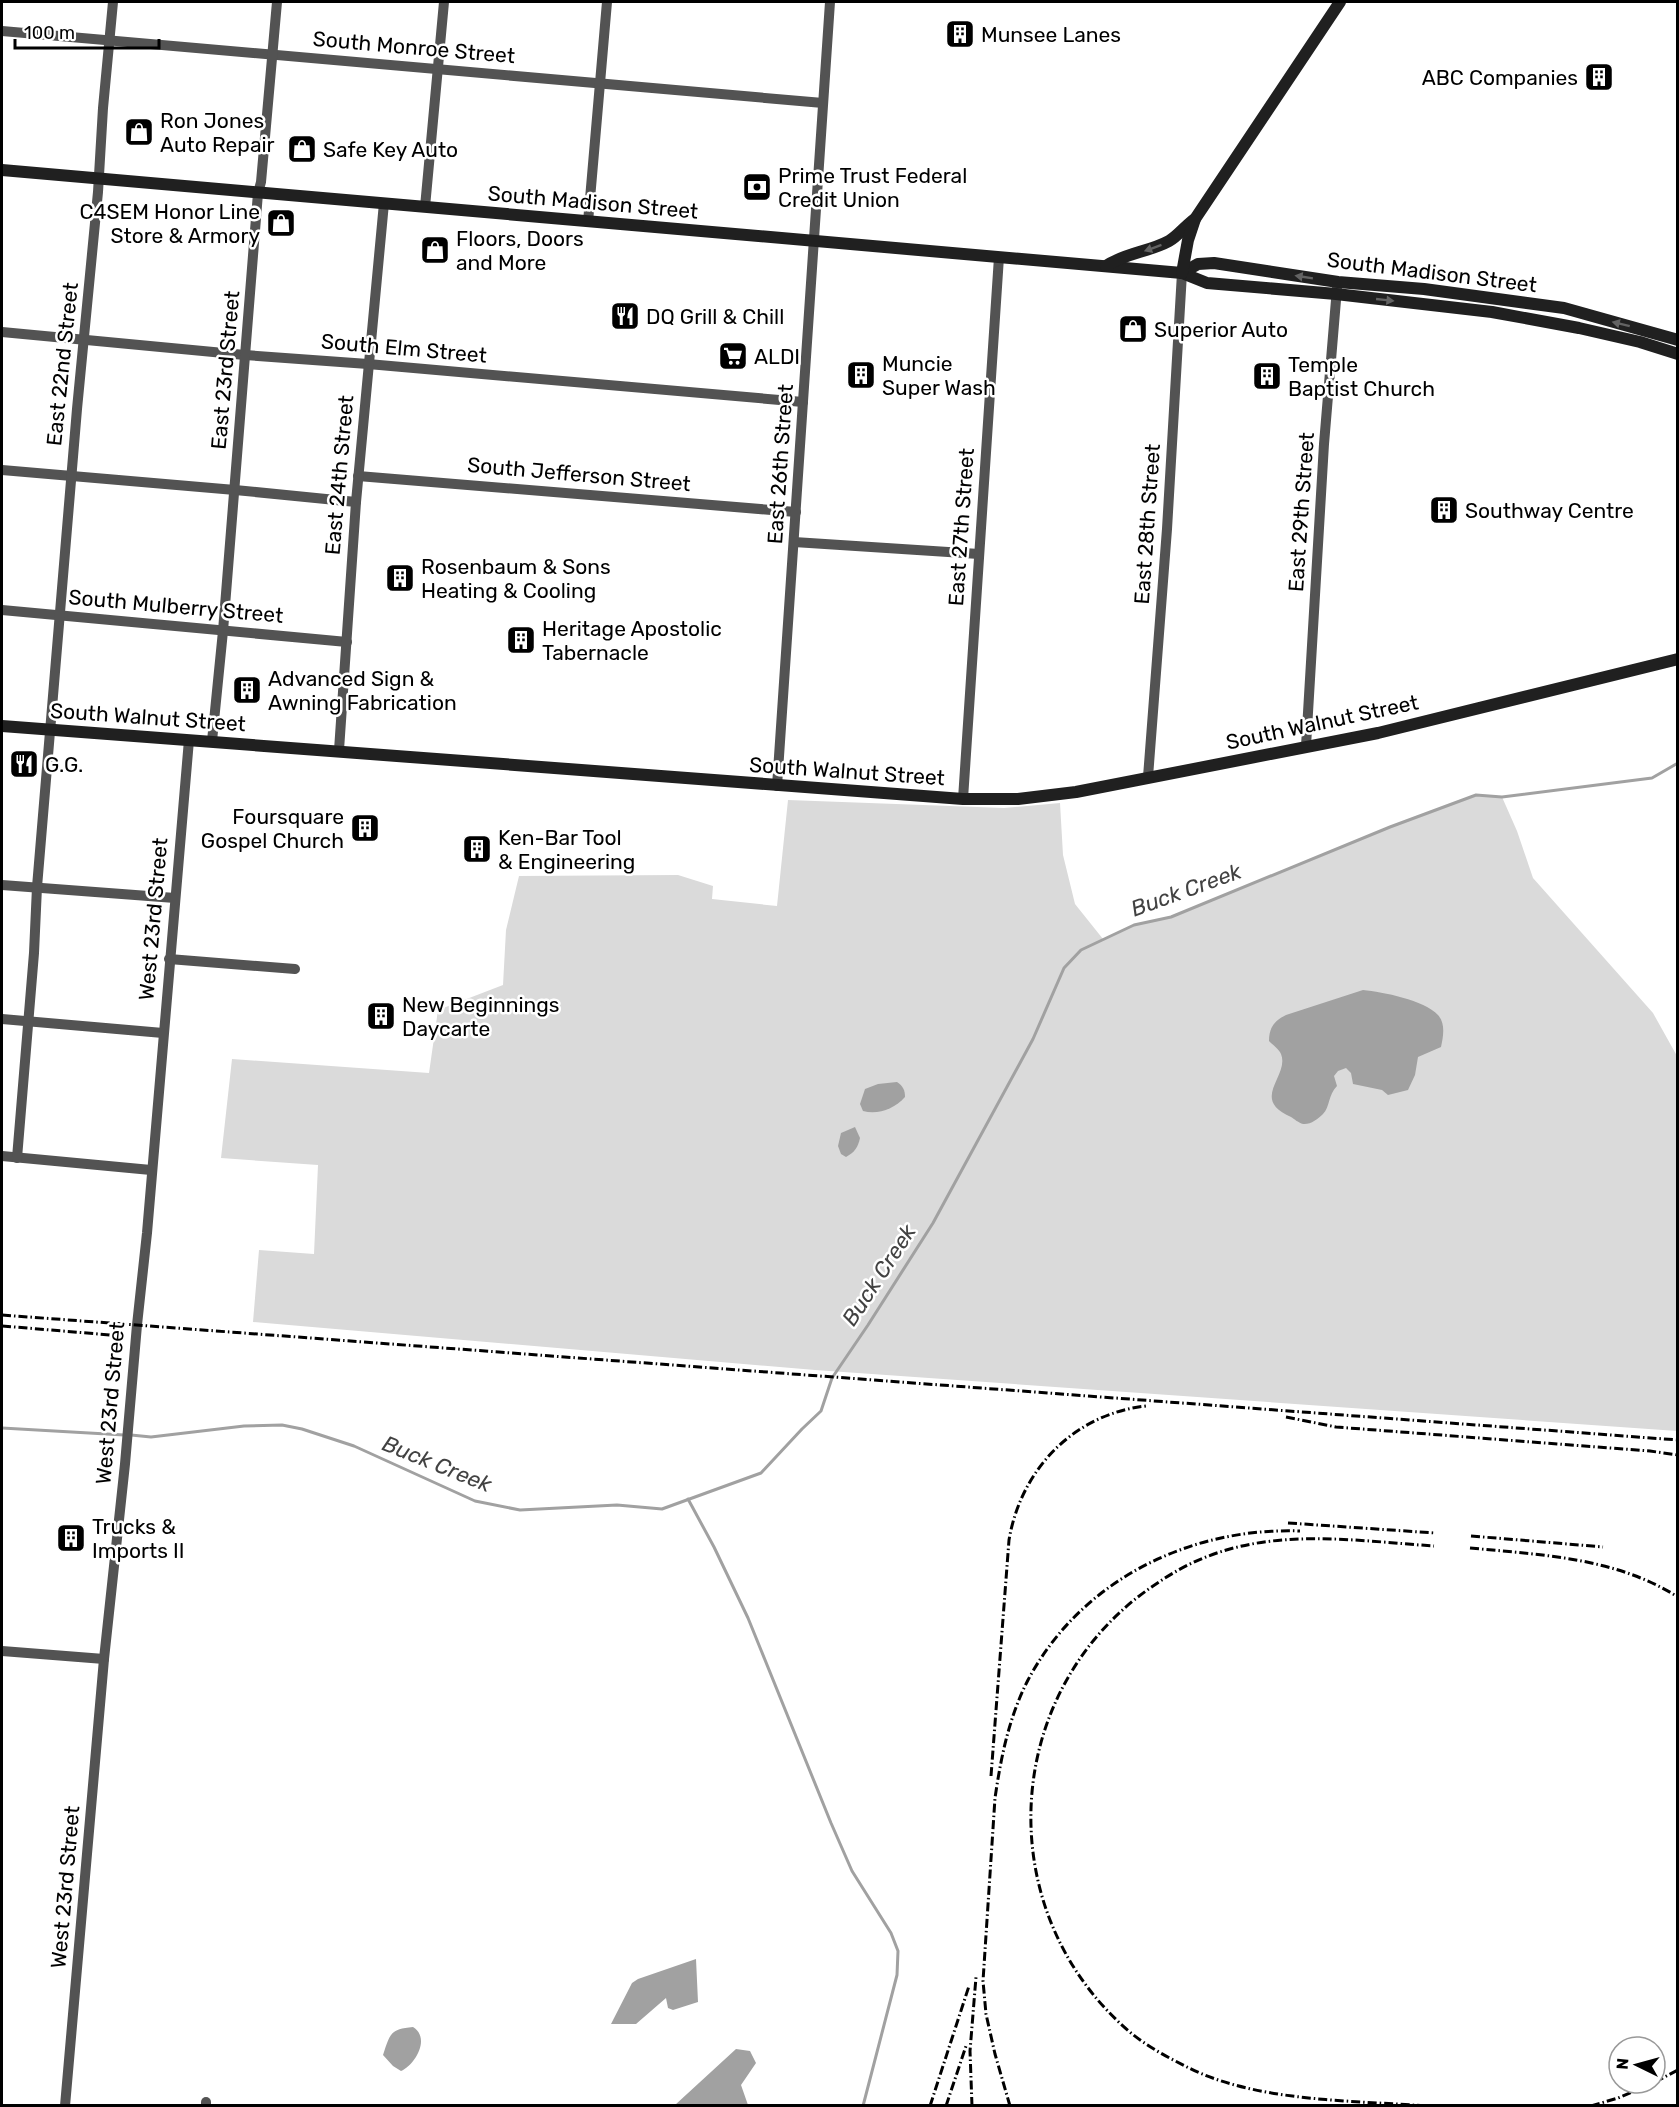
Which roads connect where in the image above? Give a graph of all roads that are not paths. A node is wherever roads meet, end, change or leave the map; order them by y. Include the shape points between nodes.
1 (113, 2) edge
2 (277, 2) edge
3 (444, 2) edge
4 (607, 2) edge
5 (830, 2) edge
6 (1340, 2) edge
7 (2, 31) edge
8 (110, 41) junction
9 (273, 55) junction
10 (438, 68) junction
11 (600, 82) junction
12 (824, 103) junction
13 (2, 170) edge
14 (99, 178) junction
15 (258, 193) junction
16 (384, 203) junction
17 (425, 207) junction
18 (1195, 219) junction
19 (588, 222) junction
20 (815, 241) junction
21 (999, 257) junction
22 (1106, 266) junction
23 (1182, 273) junction
24 (1337, 288) junction
25 (2, 332) edge
26 (85, 339) junction
27 (1677, 340) edge
28 (1677, 354) edge
29 (245, 355) junction
30 (368, 364) junction
31 (803, 402) junction
32 (2, 470) edge
33 (358, 476) junction
34 (71, 477) junction
35 (235, 490) junction
36 (356, 502) junction
37 (796, 512) junction
38 (794, 542) junction
39 (979, 554) junction
40 (2, 610) edge
41 (60, 615) junction
42 (223, 631) junction
43 (347, 642) junction
44 (1677, 659) edge
45 (2, 726) edge
46 (51, 729) junction
47 (189, 740) junction
48 (212, 741) junction
49 (1306, 746) junction
50 (339, 750) junction
51 (1148, 777) junction
52 (777, 786) junction
53 (963, 799) junction
54 (2, 885) edge
55 (37, 887) junction
56 (174, 898) junction
57 (169, 959) junction
58 (295, 969) dead end
59 (2, 1018) edge
60 (29, 1021) junction
61 (163, 1033) junction
62 (2, 1156) edge
63 (17, 1158) junction
64 (151, 1170) junction
65 (2, 1650) edge
66 (104, 1659) junction
67 (65, 2106) edge

1 - 8 street, East 22nd Street
2 - 9 street, East 23rd Street
3 - 10 street
4 - 11 street
5 - 12 street, East 26th Street
6 - 18 main road
7 - 8 street, South Monroe Street
8 - 9 street, South Monroe Street
8 - 14 street, East 22nd Street
9 - 10 street, South Monroe Street
9 - 15 street, East 23rd Street
10 - 11 street, South Monroe Street
10 - 17 street
11 - 12 street, South Monroe Street
11 - 19 street
12 - 20 street, East 26th Street
13 - 14 main road, South Madison Street
14 - 15 main road, South Madison Street
14 - 26 street, East 22nd Street
15 - 16 main road, South Madison Street
15 - 29 street, East 23rd Street
16 - 17 main road, South Madison Street
16 - 30 street, East 24th Street
17 - 19 main road, South Madison Street
18 -> 22 main road via 1173,239
18 - 23 main road
19 - 20 main road, South Madison Street
20 - 21 main road, South Madison Street
20 - 31 street, East 26th Street
21 - 22 main road, South Madison Street
21 - 39 street, East 27th Street
22 - 23 main road, South Madison Street
23 - 24 main road, South Madison Street via 1207,283
24 -> 23 main road, South Madison Street via 1214,263 1197,264
23 - 51 street, East 28th Street
27 -> 24 main road, South Madison Street via 1559,307 1424,289
24 -> 28 main road, South Madison Street via 1579,328
24 - 49 street, East 29th Street
25 - 26 street, South Elm Street
26 - 29 street, South Elm Street
26 - 34 street, East 22nd Street
29 - 30 street, South Elm Street
29 - 35 street, East 23rd Street
30 - 31 street, South Elm Street
30 - 33 street, East 24th Street
31 - 37 street, East 26th Street
32 - 34 street
33 - 36 street, East 24th Street
33 - 37 street, South Jefferson Street
34 - 35 street
34 - 41 street, East 22nd Street
35 - 36 street
35 - 42 street, East 23rd Street
36 - 43 street, East 24th Street
37 - 38 street, East 26th Street
38 - 39 street
38 - 52 street, East 26th Street
39 - 53 street, East 27th Street
40 - 41 street, South Mulberry Street
41 - 42 street, South Mulberry Street
41 - 46 street, East 22nd Street
42 - 43 street, South Mulberry Street
42 - 48 street, East 23rd Street
43 - 50 street, East 24th Street
44 - 49 main road, South Walnut Street via 1378,733
45 - 46 main road, South Walnut Street
46 - 47 main road, South Walnut Street
46 - 55 street, East 22nd Street
47 - 48 main road, South Walnut Street
47 - 56 street, West 23rd Street
48 - 50 main road, South Walnut Street
49 - 51 main road, South Walnut Street
50 - 52 main road, South Walnut Street
51 - 53 main road, South Walnut Street via 1044,797
52 - 53 main road, South Walnut Street
54 - 55 street
55 - 56 street
55 - 60 street, East 22nd Street
56 - 57 street, West 23rd Street
57 - 58 street
57 - 61 street, West 23rd Street
59 - 60 street
60 - 61 street
60 - 63 street, East 22nd Street
61 - 64 street, West 23rd Street
62 - 63 street
63 - 64 street
64 - 66 street, West 23rd Street
65 - 66 street
66 - 67 street, West 23rd Street

